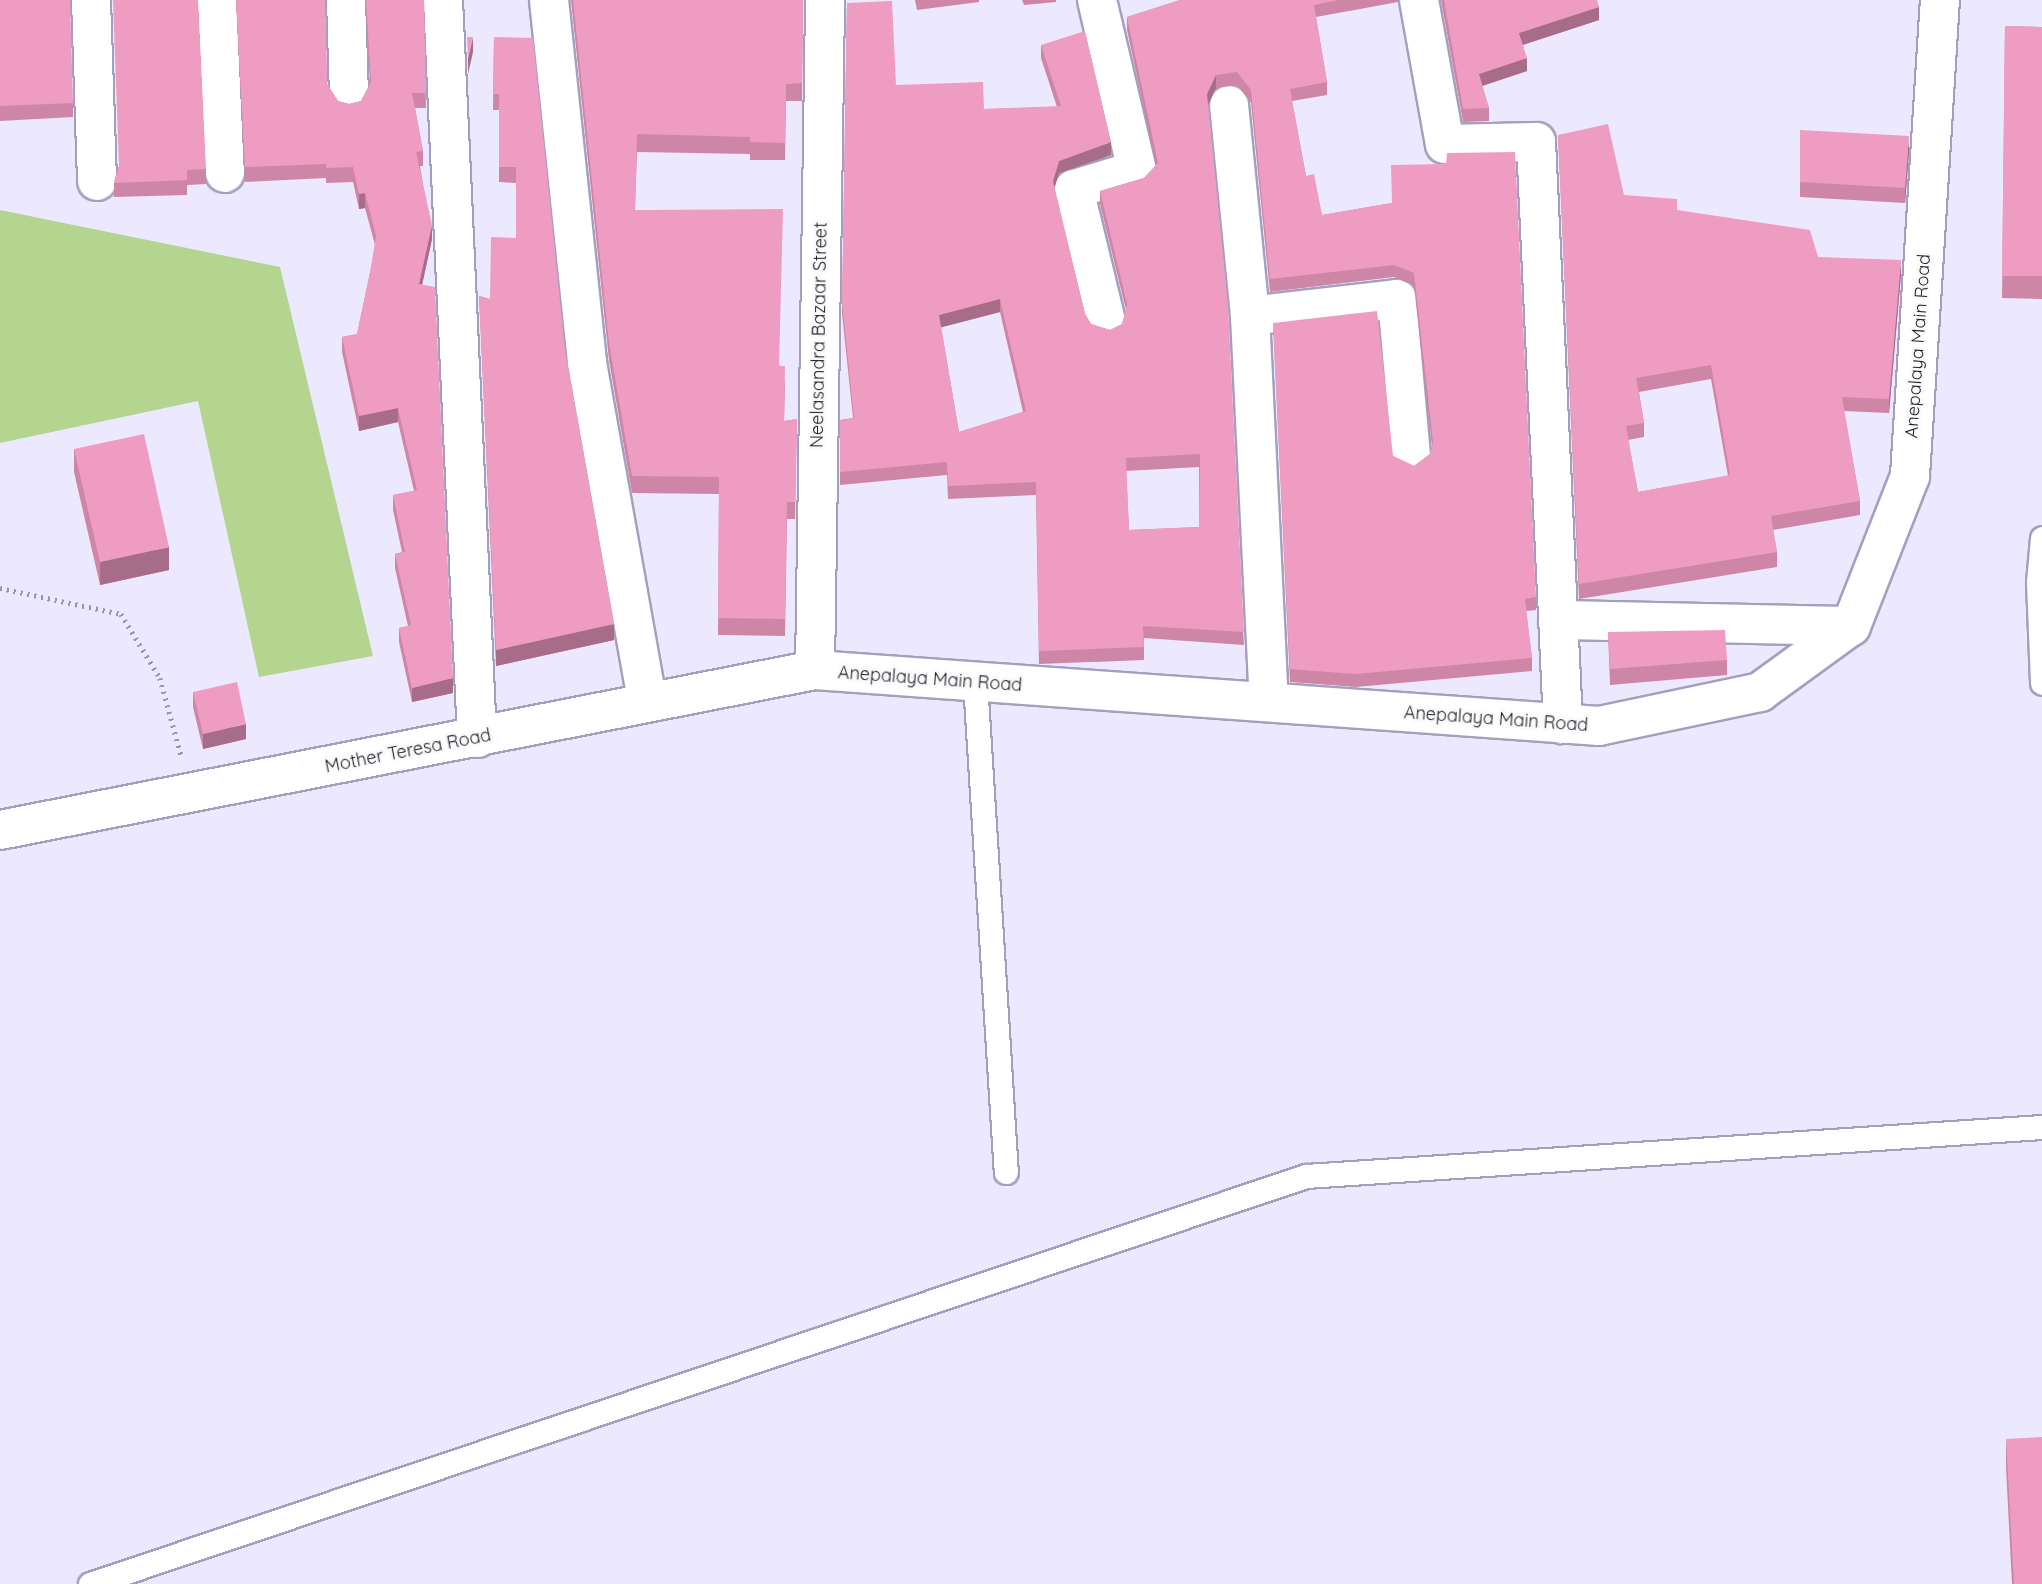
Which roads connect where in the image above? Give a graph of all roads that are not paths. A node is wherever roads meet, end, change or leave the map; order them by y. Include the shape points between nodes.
1 (91, 0) edge
2 (217, 0) edge
3 (346, 0) edge
4 (443, 0) edge
5 (549, 0) edge
6 (825, 0) edge
7 (1097, 0) edge
8 (1419, 0) edge
9 (1940, 0) edge
10 (349, 97) dead end
11 (1229, 105) dead end
12 (225, 173) dead end
13 (97, 181) dead end
14 (1250, 316) junction
15 (1106, 321) dead end
16 (1411, 457) dead end
17 (2042, 538) edge
18 (1558, 620) junction
19 (1851, 626) junction
20 (815, 670) junction
21 (975, 682) junction
22 (2042, 683) edge
23 (647, 700) junction
24 (1269, 702) junction
25 (1563, 724) junction
26 (477, 738) junction
27 (0, 830) edge
28 (2042, 1127) edge
29 (1006, 1172) dead end
30 (90, 1584) edge

1 - 13 street
2 - 12 street
3 - 10 street
4 - 26 street
5 - 23 street via 589,375
6 - 20 street, Neelasandra Bazaar Street
7 - 15 street via 1137,170 1074,189
8 - 18 street via 1445,145 1536,142
9 - 19 street, Anepalaya Main Road via 1910,476
11 - 14 street
14 - 16 street via 1397,299
14 - 24 street
17 - 22 lane via 2038,582
18 - 19 street
18 - 25 street
19 - 25 street, Anepalaya Main Road via 1760,692 1599,726
20 - 21 street, Anepalaya Main Road
20 - 23 street, Mother Teresa Road
21 - 24 street, Anepalaya Main Road
21 - 29 lane
23 - 26 street, Mother Teresa Road
24 - 25 street, Anepalaya Main Road
26 - 27 street, Mother Teresa Road
28 - 30 lane via 1307,1176

